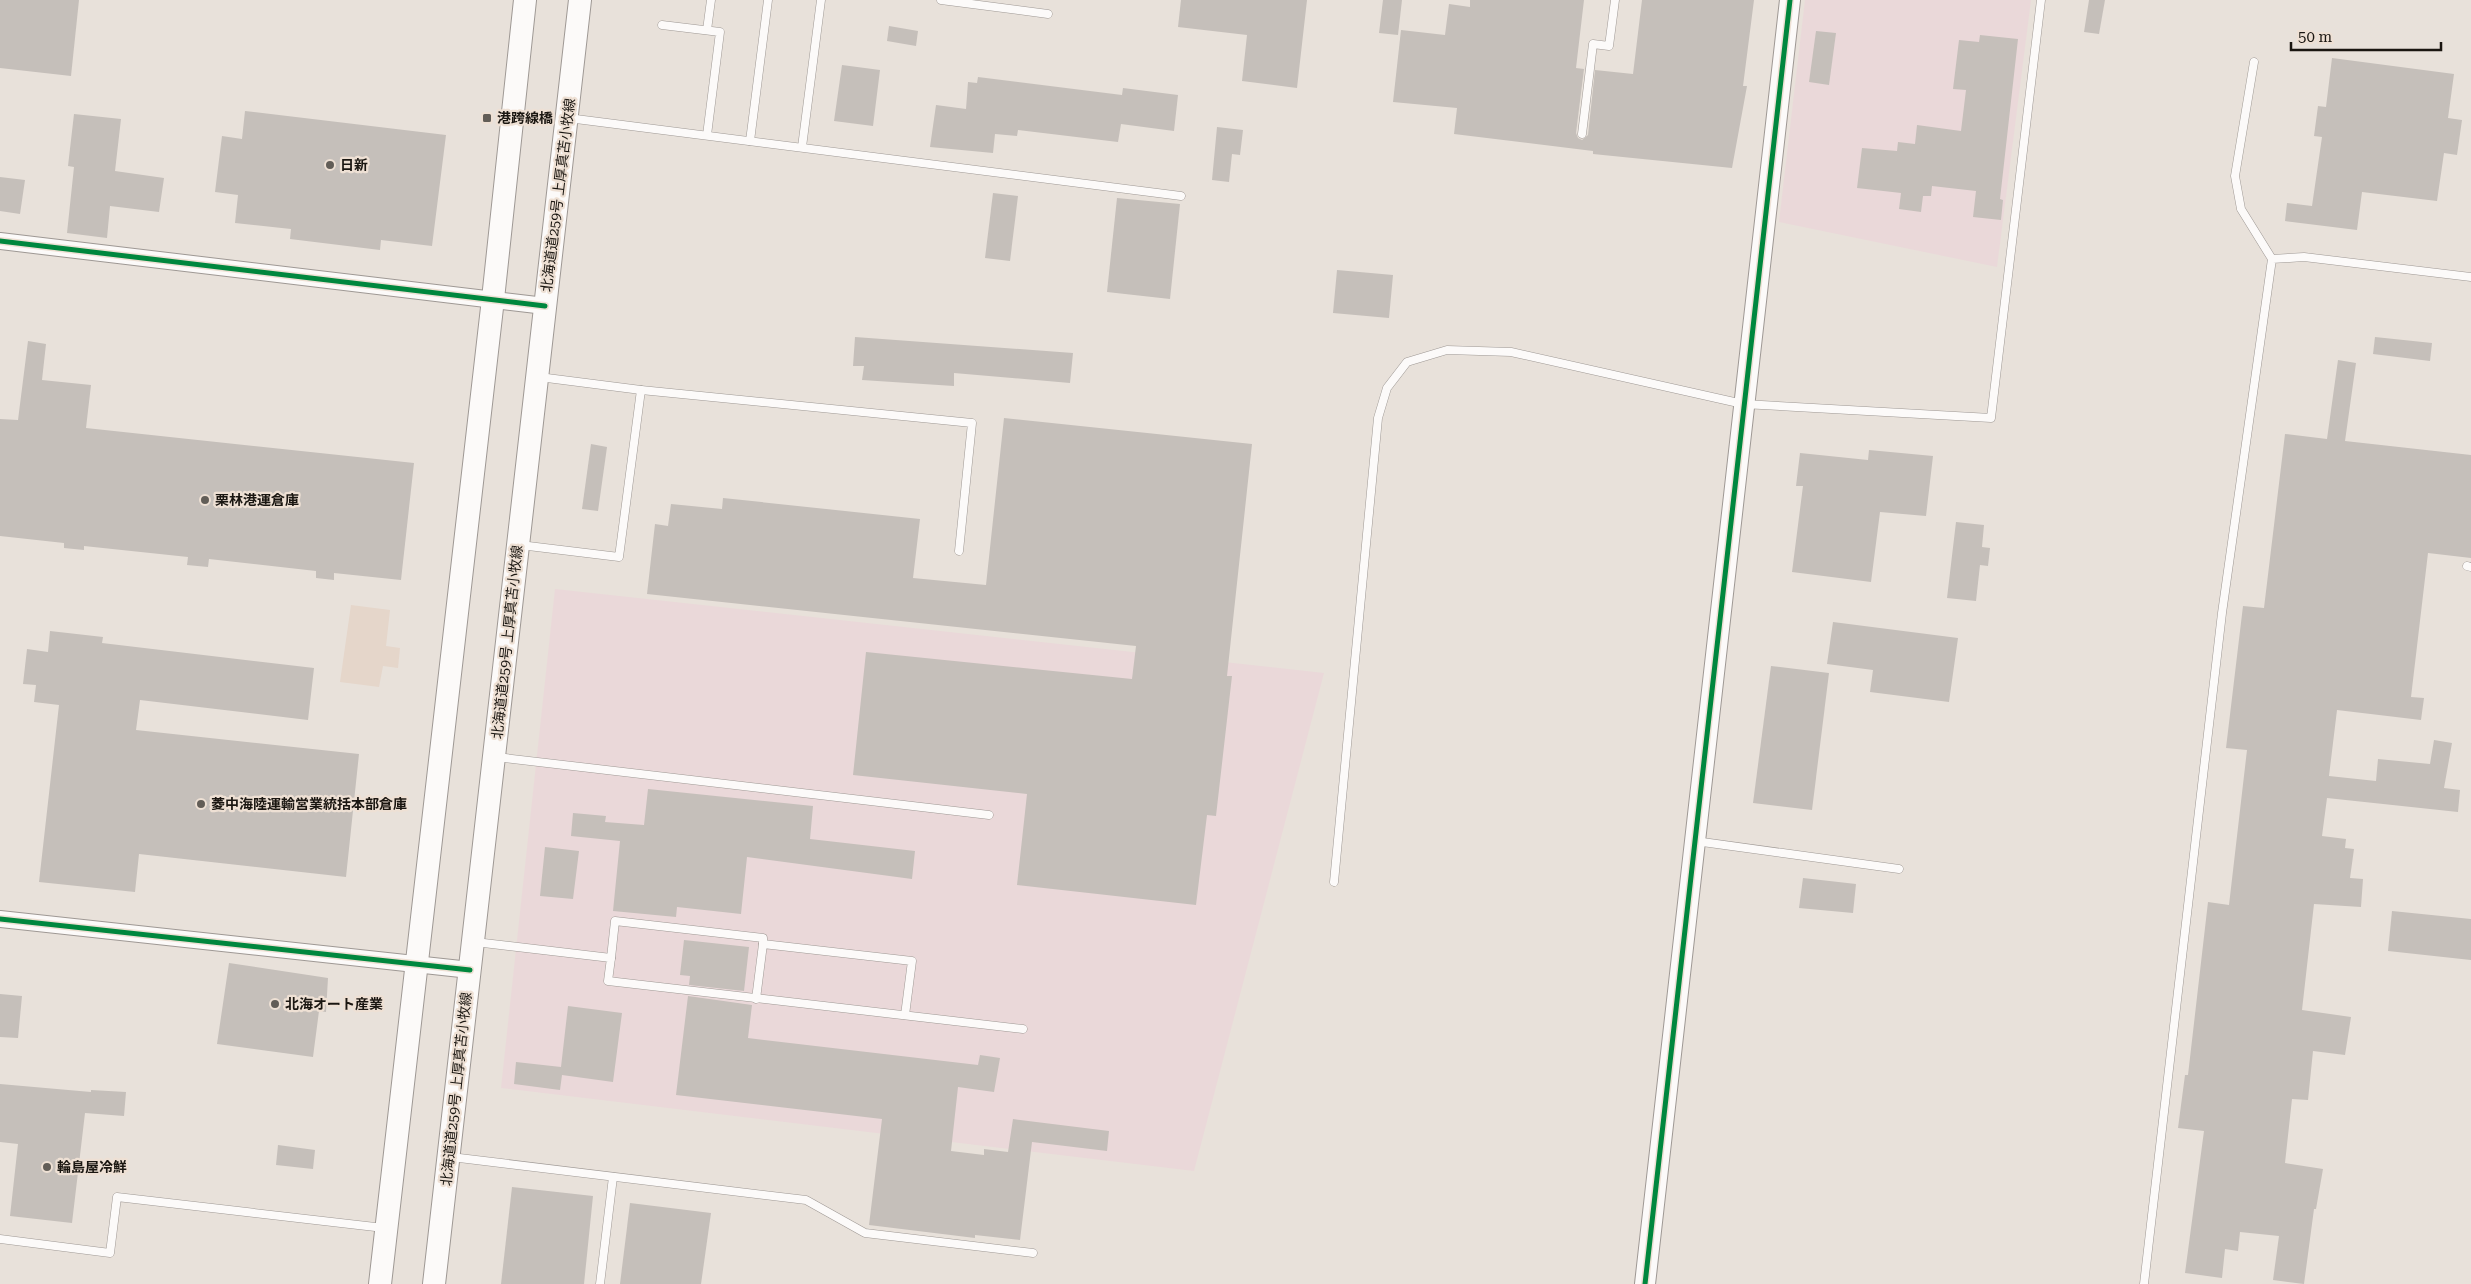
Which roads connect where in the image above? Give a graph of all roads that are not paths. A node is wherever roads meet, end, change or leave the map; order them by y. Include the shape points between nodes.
1 (525, 0) edge
2 (580, 0) edge
3 (711, 0) edge
4 (768, 0) edge
5 (821, 0) edge
6 (941, 0) edge
7 (1615, 0) edge
8 (1790, 0) edge
9 (2041, 0) edge
10 (1048, 14) dead end
11 (662, 25) dead end
12 (707, 30) junction
13 (2254, 62) dead end
14 (567, 118) junction
15 (1582, 134) dead end
16 (707, 135) junction
17 (750, 140) junction
18 (802, 147) junction
19 (1181, 196) dead end
20 (0, 241) edge
21 (2272, 259) junction
22 (2471, 277) edge
23 (493, 299) junction
24 (545, 306) junction
25 (538, 377) junction
26 (641, 390) junction
27 (1743, 404) junction
28 (518, 544) junction
29 (959, 551) dead end
30 (494, 757) junction
31 (989, 815) dead end
32 (1695, 840) junction
33 (1899, 869) dead end
34 (1334, 882) dead end
35 (0, 919) edge
36 (473, 942) junction
37 (763, 944) junction
38 (611, 958) junction
39 (417, 964) junction
40 (470, 970) junction
41 (756, 999) junction
42 (905, 1016) junction
43 (1023, 1029) dead end
44 (448, 1157) junction
45 (613, 1176) junction
46 (386, 1228) junction
47 (0, 1239) edge
48 (1033, 1253) dead end
49 (380, 1284) edge
50 (434, 1284) edge
51 (600, 1284) edge
52 (1645, 1284) edge
53 (2144, 1284) edge

1 - 23 main road
2 - 14 main road, 北海道道259号 上厚真苫小牧線
3 - 12 lane
4 - 17 lane
5 - 18 lane
6 - 10 lane
7 - 15 lane via 1609,46 1593,44
8 - 27 street
9 - 27 lane via 1991,418
11 - 12 lane
12 - 16 lane via 720,32
13 - 21 lane via 2235,176 2241,209
14 - 16 lane
14 - 24 main road, 北海道道259号 上厚真苫小牧線
16 - 17 lane
17 - 18 lane
18 - 19 lane
20 - 23 street
21 - 22 lane via 2304,257
21 - 53 lane via 2220,622
23 - 24 street
23 - 39 main road
24 - 25 main road, 北海道道259号 上厚真苫小牧線
25 - 26 lane
25 - 28 main road, 北海道道259号 上厚真苫小牧線
26 - 28 lane via 619,558
26 - 29 lane via 972,423
27 - 32 street
27 - 34 lane via 1510,352 1447,350 1407,362 1388,388 1378,418
28 - 30 main road, 北海道道259号 上厚真苫小牧線
30 - 31 lane
30 - 36 main road, 北海道道259号 上厚真苫小牧線
32 - 33 lane
32 - 52 street
35 - 39 street
36 - 38 lane
36 - 40 main road, 北海道道259号 上厚真苫小牧線
37 - 38 lane via 763,938 615,921
37 - 41 lane
37 - 42 lane via 912,961
38 - 41 lane via 608,981
39 - 40 street
39 - 46 main road
40 - 44 main road, 北海道道259号 上厚真苫小牧線
41 - 42 lane
42 - 43 lane
44 - 45 lane
44 - 50 main road, 北海道道259号 上厚真苫小牧線
45 - 48 lane via 806,1200 865,1232
45 - 51 lane
46 - 47 lane via 117,1197 110,1253
46 - 49 main road

